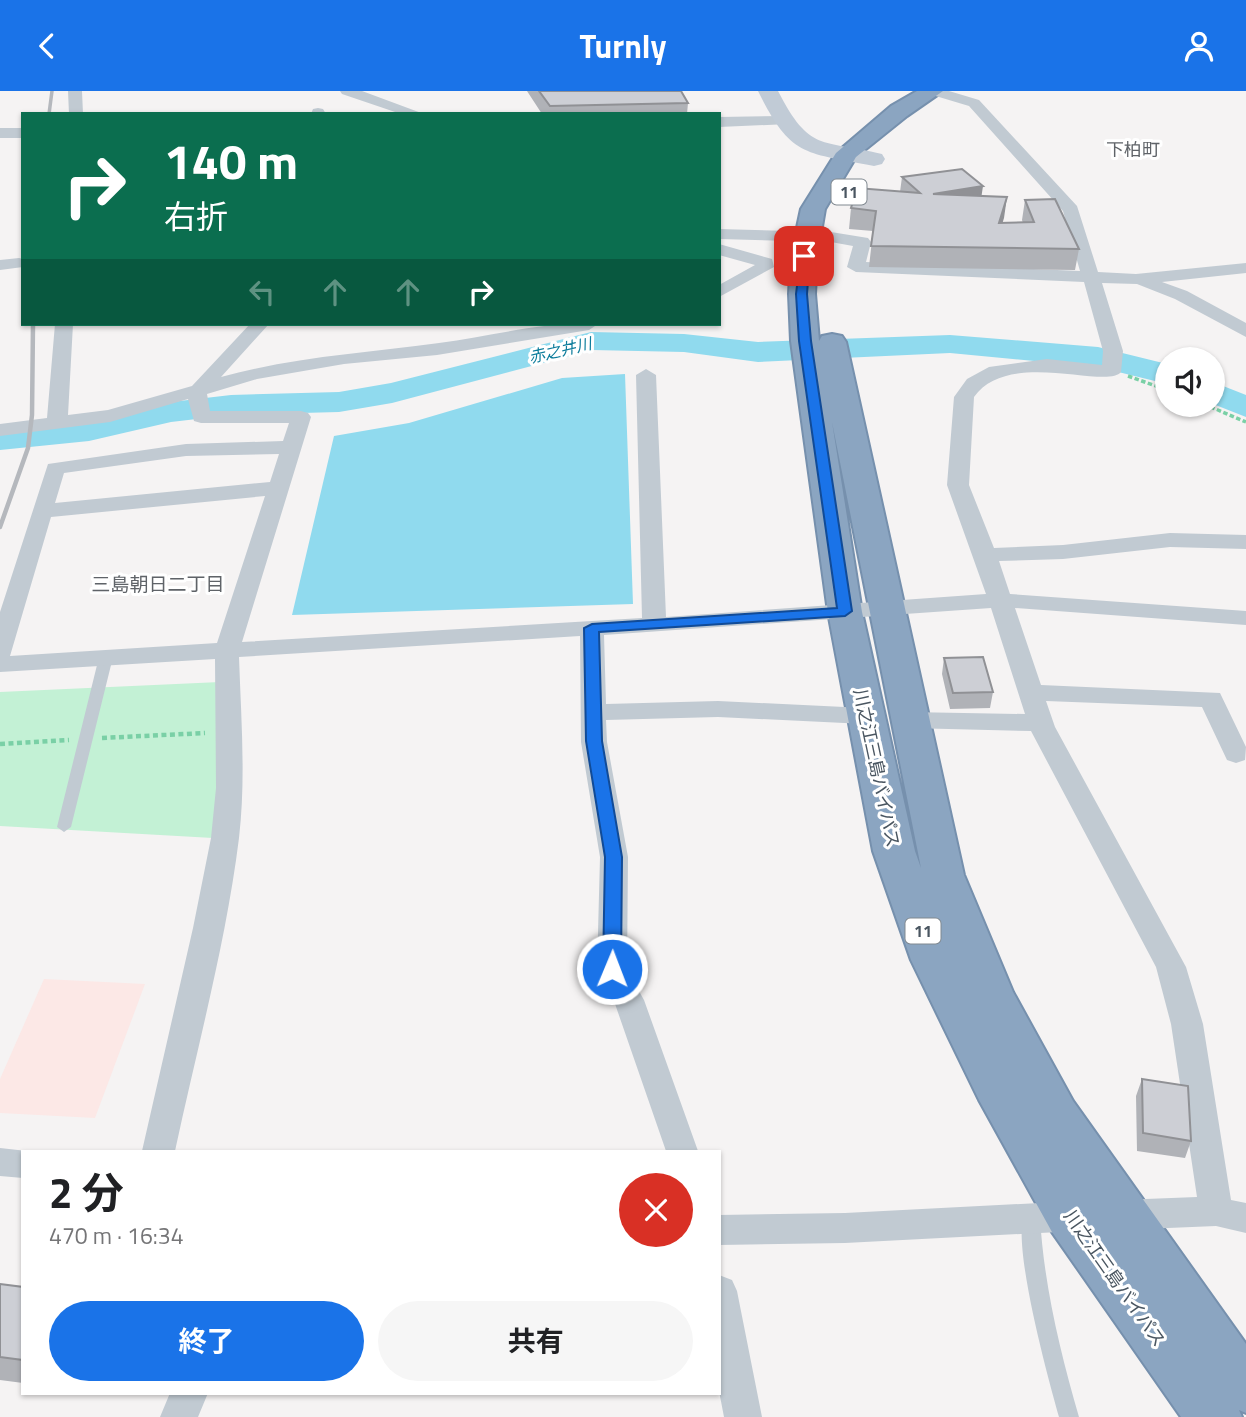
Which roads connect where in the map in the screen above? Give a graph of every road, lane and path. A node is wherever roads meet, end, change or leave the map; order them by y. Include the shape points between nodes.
1 (75, 91) edge
2 (347, 91) edge
3 (768, 91) edge
4 (993, 91) edge
5 (951, 94) edge
6 (76, 112) edge
7 (412, 112) edge
8 (783, 121) junction
9 (721, 122) edge
10 (0, 133) edge
11 (21, 133) edge
12 (847, 153) junction
13 (874, 159) junction
14 (721, 234) edge
15 (828, 238) junction
16 (721, 250) edge
17 (19, 263) dead end
18 (0, 265) edge
19 (1246, 268) edge
20 (1093, 278) junction
21 (1136, 279) junction
22 (721, 291) edge
23 (64, 326) edge
24 (259, 326) edge
25 (575, 326) edge
26 (1246, 331) edge
27 (823, 341) junction
28 (1111, 365) junction
29 (646, 375) dead end
30 (1155, 385) edge
31 (200, 406) junction
32 (1225, 413) edge
33 (1246, 422) edge
34 (57, 423) junction
35 (0, 430) edge
36 (291, 447) junction
37 (186, 450) junction
38 (278, 488) junction
39 (42, 511) junction
40 (1246, 542) edge
41 (985, 555) junction
42 (999, 600) junction
43 (865, 610) junction
44 (1246, 618) edge
45 (654, 624) junction
46 (592, 628) junction
47 (227, 650) junction
48 (0, 652) edge
49 (106, 657) junction
50 (0, 664) edge
51 (1030, 693) junction
52 (594, 712) junction
53 (866, 716) junction
54 (909, 720) junction
55 (1040, 723) junction
56 (228, 731) junction
57 (85, 739) junction
58 (1203, 740) dead end
59 (0, 744) edge
60 (64, 827) dead end
61 (159, 1150) edge
62 (682, 1150) edge
63 (0, 1162) edge
64 (21, 1164) edge
65 (1124, 1215) junction
66 (1050, 1217) junction
67 (1237, 1219) edge
68 (721, 1230) edge
69 (721, 1302) edge
70 (1246, 1387) edge
71 (187, 1395) edge
72 (179, 1417) edge
73 (743, 1417) edge
74 (1069, 1417) edge
75 (1214, 1417) edge

1 - 6 street
2 - 7 street
3 - 8 street
4 - 5 street
5 - 12 highway, 川之江三島バイパス / 11 via 879,125
5 - 13 highway, 川之江三島バイパス / 11
5 - 20 street via 1071,210
8 - 9 street
8 - 12 street via 797,137
10 - 11 street
12 - 13 street
12 - 15 highway, 川之江三島バイパス / 11 via 813,209
13 - 15 highway, 川之江三島バイパス / 11 via 857,179
14 - 15 street
15 - 20 street via 862,242 856,267
15 - 27 highway, 川之江三島バイパス / 11
15 - 27 highway, 川之江三島バイパス / 11 via 802,294
16 - 22 street via 766,263
17 - 18 street
19 - 21 street
20 - 21 street
20 - 28 street via 1113,351
21 - 26 street via 1181,295
23 - 34 street
24 - 31 street
25 - 31 street via 254,374
27 - 43 highway, 川之江三島バイパス / 11
28 - 30 path
28 - 41 street via 1047,365 989,373 964,397 958,485
29 - 45 street
31 - 34 street
31 - 36 street via 301,417
31 - 37 street
32 - 33 path
34 - 35 street
36 - 37 street
36 - 38 street
37 - 39 street via 55,468
38 - 39 street
38 - 47 street
39 - 48 street
40 - 41 street via 1170,540
41 - 42 street
42 - 43 street
42 - 44 street
42 - 51 street
43 - 45 street
43 - 53 highway, 川之江三島バイパス / 11
43 - 54 highway, 川之江三島バイパス / 11
45 - 46 street
46 - 47 street
46 - 52 street
47 - 49 street
47 - 56 street
49 - 50 street
49 - 57 lane
51 - 55 street
51 - 58 street via 1159,690 1210,699 1233,747
52 - 53 street via 718,709
52 - 62 street via 594,741 614,857 612,969 634,1012
53 - 66 highway, 川之江三島バイパス / 11 via 894,851 933,960 996,1087
54 - 55 street
54 - 65 highway, 川之江三島バイパス / 11 via 943,875 991,993 1056,1115
55 - 67 street via 1171,967
56 - 57 path
56 - 61 street via 225,838
57 - 59 path
57 - 60 lane
63 - 64 street
65 - 66 street
65 - 67 street
65 - 70 highway, 川之江三島バイパス / 11
66 - 68 street
66 - 74 lane via 1032,1256
66 - 75 highway, 川之江三島バイパス / 11
69 - 73 street
71 - 72 street

